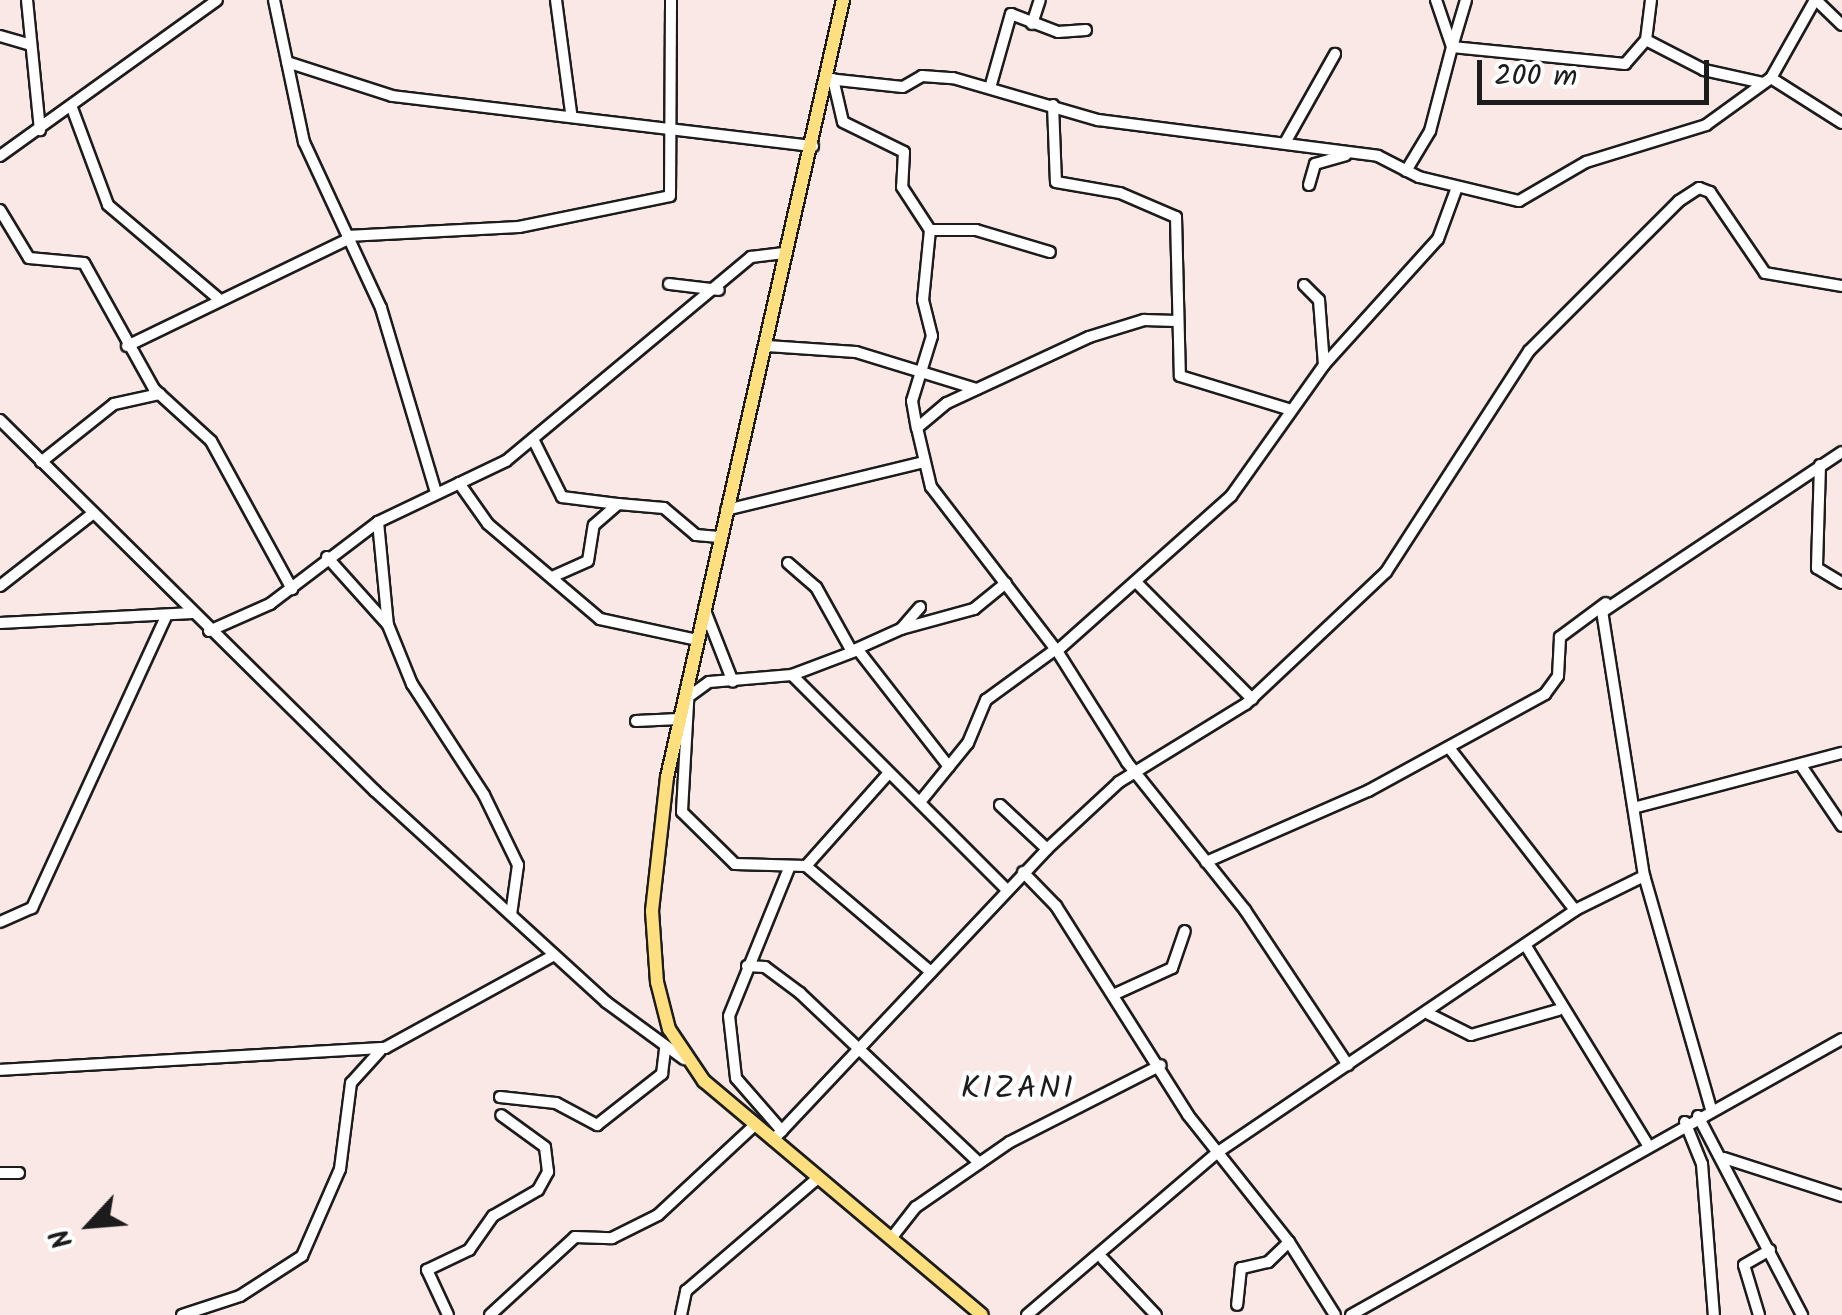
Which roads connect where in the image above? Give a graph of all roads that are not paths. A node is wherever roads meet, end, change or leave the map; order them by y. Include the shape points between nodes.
1 (28, 0) edge
2 (217, 0) edge
3 (274, 0) edge
4 (556, 0) edge
5 (671, 0) edge
6 (843, 0) edge
7 (1040, 0) edge
8 (1436, 0) edge
9 (1466, 0) edge
10 (1652, 0) edge
11 (1815, 0) edge
12 (1032, 24) junction
13 (1842, 24) edge
14 (1086, 30) dead end
15 (0, 36) edge
16 (1646, 40) junction
17 (31, 45) junction
18 (1452, 47) junction
19 (1335, 54) dead end
20 (287, 62) junction
21 (831, 79) junction
22 (1767, 80) junction
23 (990, 88) junction
24 (1053, 104) junction
25 (72, 108) junction
26 (571, 114) junction
27 (1842, 123) edge
28 (40, 130) junction
29 (674, 134) junction
30 (1286, 141) junction
31 (813, 146) junction
32 (1351, 154) junction
33 (0, 156) edge
34 (1406, 171) junction
35 (1309, 185) dead end
36 (1456, 188) junction
37 (0, 210) edge
38 (930, 230) junction
39 (347, 238) junction
40 (1050, 252) dead end
41 (784, 253) junction
42 (669, 284) dead end
43 (1304, 285) dead end
44 (1842, 286) edge
45 (719, 290) junction
46 (220, 300) junction
47 (1176, 322) junction
48 (127, 346) junction
49 (768, 346) junction
50 (1324, 365) junction
51 (916, 374) junction
52 (977, 389) junction
53 (160, 394) junction
54 (1291, 410) junction
55 (0, 420) edge
56 (917, 428) junction
57 (533, 439) junction
58 (1842, 452) edge
59 (41, 462) junction
60 (920, 463) junction
61 (1820, 465) junction
62 (459, 483) junction
63 (436, 492) junction
64 (618, 504) junction
65 (726, 510) junction
66 (92, 514) junction
67 (378, 522) junction
68 (719, 536) junction
69 (327, 558) junction
70 (788, 563) dead end
71 (552, 577) junction
72 (1136, 582) junction
73 (1006, 583) junction
74 (1842, 583) edge
75 (0, 586) edge
76 (292, 589) junction
77 (1607, 602) junction
78 (920, 607) dead end
79 (704, 608) junction
80 (193, 613) junction
81 (166, 616) junction
82 (0, 623) edge
83 (388, 625) junction
84 (901, 629) junction
85 (210, 631) junction
86 (697, 640) junction
87 (853, 650) junction
88 (1056, 650) junction
89 (792, 675) junction
90 (733, 682) junction
91 (690, 688) junction
92 (1252, 698) junction
93 (679, 720) junction
94 (636, 721) dead end
95 (1450, 748) junction
96 (1842, 753) edge
97 (948, 767) junction
98 (1802, 767) junction
99 (881, 773) junction
100 (1135, 773) junction
101 (920, 802) junction
102 (1000, 805) dead end
103 (1637, 808) junction
104 (1842, 826) edge
105 (1046, 849) junction
106 (1206, 862) junction
107 (790, 866) junction
108 (806, 866) junction
109 (1024, 872) junction
110 (1644, 876) junction
111 (1006, 889) junction
112 (1575, 910) junction
113 (511, 916) junction
114 (0, 922) edge
115 (1185, 931) dead end
116 (1526, 946) junction
117 (554, 954) junction
118 (746, 966) junction
119 (931, 972) junction
120 (1112, 995) junction
121 (1558, 1010) junction
122 (1429, 1014) junction
123 (1842, 1038) edge
124 (385, 1048) junction
125 (665, 1049) junction
126 (859, 1051) junction
127 (684, 1059) junction
128 (1161, 1065) junction
129 (1348, 1065) junction
130 (0, 1070) edge
131 (500, 1097) dead end
132 (1711, 1109) junction
133 (501, 1115) dead end
134 (1698, 1116) junction
135 (1685, 1122) junction
136 (756, 1125) junction
137 (778, 1135) junction
138 (1646, 1142) junction
139 (1218, 1152) junction
140 (1724, 1158) junction
141 (979, 1162) junction
142 (1702, 1164) junction
143 (1730, 1171) junction
144 (0, 1172) edge
145 (19, 1173) dead end
146 (819, 1177) junction
147 (1842, 1196) edge
148 (893, 1236) junction
149 (1288, 1242) junction
150 (1770, 1250) junction
151 (1103, 1260) junction
152 (1237, 1304) dead end
153 (1330, 1313) edge
154 (182, 1315) edge
155 (448, 1315) edge
156 (490, 1315) edge
157 (681, 1315) edge
158 (982, 1315) edge
159 (1028, 1315) edge
160 (1156, 1315) edge
161 (1351, 1315) edge
162 (1714, 1315) edge
163 (1759, 1315) edge
164 (1802, 1315) edge

1 - 17 street
2 - 25 street
3 - 20 street
4 - 26 street
5 - 29 street
6 - 21 main road
7 - 12 street
8 - 18 street
9 - 18 street
10 - 16 street
11 - 13 street
11 - 22 street
12 - 14 street
12 - 23 street via 1028,14 1011,14
15 - 17 street
16 - 18 street via 1625,64
16 - 22 street via 1704,70
17 - 28 street
18 - 34 street via 1430,131
19 - 30 street
20 - 26 street via 392,96
20 - 39 street via 304,142
21 - 23 street via 903,88 922,76
21 - 31 main road
21 - 38 street via 843,122 904,152 902,187
22 - 27 street
22 - 36 street via 1706,125 1600,156 1519,200
23 - 24 street
24 - 30 street via 1118,123
24 - 47 street via 1056,182 1120,193 1176,217
25 - 28 street
25 - 46 street via 108,205
26 - 29 street
28 - 33 street
29 - 31 street
29 - 39 street via 673,191 663,200 518,227
30 - 32 street
31 - 41 main road
32 - 34 street
32 - 35 street via 1315,164
34 - 36 street
36 - 50 street via 1438,239
37 - 48 street via 28,258 84,263
38 - 40 street via 976,230
38 - 51 street via 922,300 932,336
39 - 46 street
39 - 63 street via 381,308
41 - 45 street via 757,253
41 - 49 main road
42 - 45 street
43 - 50 street via 1319,300
44 - 92 street via 1765,274 1710,192 1678,201 1529,350 1386,572
45 - 57 street
46 - 48 street
47 - 52 street via 1144,320 1089,337
47 - 54 street via 1180,376
48 - 53 street
49 - 51 street via 838,348
49 - 65 main road
50 - 54 street
51 - 52 street
51 - 56 street
52 - 56 street
53 - 59 street via 114,404
53 - 76 street via 201,425
54 - 72 street via 1204,526
55 - 59 street
56 - 60 street
57 - 62 street
57 - 64 street via 562,497
58 - 61 street
59 - 66 street
60 - 65 street
60 - 73 street
61 - 74 street via 1818,568
61 - 77 street
62 - 63 street
62 - 71 street via 488,524
63 - 67 street
64 - 68 street via 664,508 696,535
64 - 71 street via 594,525 588,561
65 - 68 main road
66 - 75 street
66 - 80 street
67 - 69 street
67 - 83 street
68 - 79 main road
69 - 76 street
69 - 83 street
70 - 87 street via 816,587
71 - 86 street via 600,618
72 - 88 street
72 - 92 street
73 - 84 street via 974,608
73 - 88 street
76 - 85 street
77 - 95 street via 1560,637 1558,676 1546,694
77 - 103 street via 1604,657 1626,720
78 - 84 street
79 - 86 main road
79 - 90 street
80 - 81 street
80 - 85 street
81 - 82 street
81 - 114 street via 32,908
83 - 113 street via 412,684 446,725 516,860
84 - 87 street
85 - 113 street
86 - 91 main road
87 - 89 street
87 - 97 street
88 - 97 street via 986,700
88 - 100 street
89 - 90 street
89 - 99 street
90 - 91 street
91 - 93 main road
91 - 107 street via 680,800 690,828 735,864
92 - 100 street
93 - 94 street
93 - 127 main road via 652,910 657,982
95 - 106 street
95 - 112 street
96 - 98 street
97 - 101 street
98 - 103 street
98 - 104 street
99 - 101 street
99 - 108 street
100 - 105 street
100 - 106 street
101 - 111 street
102 - 105 street
103 - 110 street
105 - 109 street
106 - 129 street
107 - 108 street
107 - 118 street
108 - 119 street
109 - 111 street
109 - 120 street
110 - 112 street
110 - 132 street
111 - 119 street
112 - 116 street
113 - 117 street
115 - 120 street via 1172,968
116 - 121 street
116 - 122 street
117 - 124 street
117 - 125 street
118 - 126 street via 782,979
118 - 137 street via 730,1016 731,1064
119 - 126 street
120 - 128 street
121 - 122 street via 1471,1035
121 - 138 street
122 - 129 street
123 - 132 street
124 - 130 street
124 - 154 street via 360,1062 351,1083 340,1169 302,1256 240,1296
125 - 127 street
125 - 131 street via 662,1074 597,1125 556,1103
126 - 137 street
126 - 141 street
127 - 136 main road
128 - 139 street
128 - 141 street
129 - 139 street
132 - 134 street
133 - 155 street via 545,1147 548,1172 538,1190 493,1216 469,1250 426,1270
134 - 135 street
134 - 140 street
135 - 138 street
135 - 142 street
136 - 137 main road
136 - 156 street via 658,1215 612,1238 576,1237
137 - 146 main road
138 - 161 street
139 - 149 street
139 - 151 street
140 - 143 street
140 - 147 street
141 - 148 street
142 - 143 street
142 - 162 street
143 - 150 street
144 - 145 street
146 - 148 main road
146 - 157 street via 686,1291
148 - 158 main road
149 - 152 street via 1268,1262 1241,1268
149 - 153 street
150 - 163 street via 1744,1266
150 - 164 street
151 - 159 street
151 - 160 street

